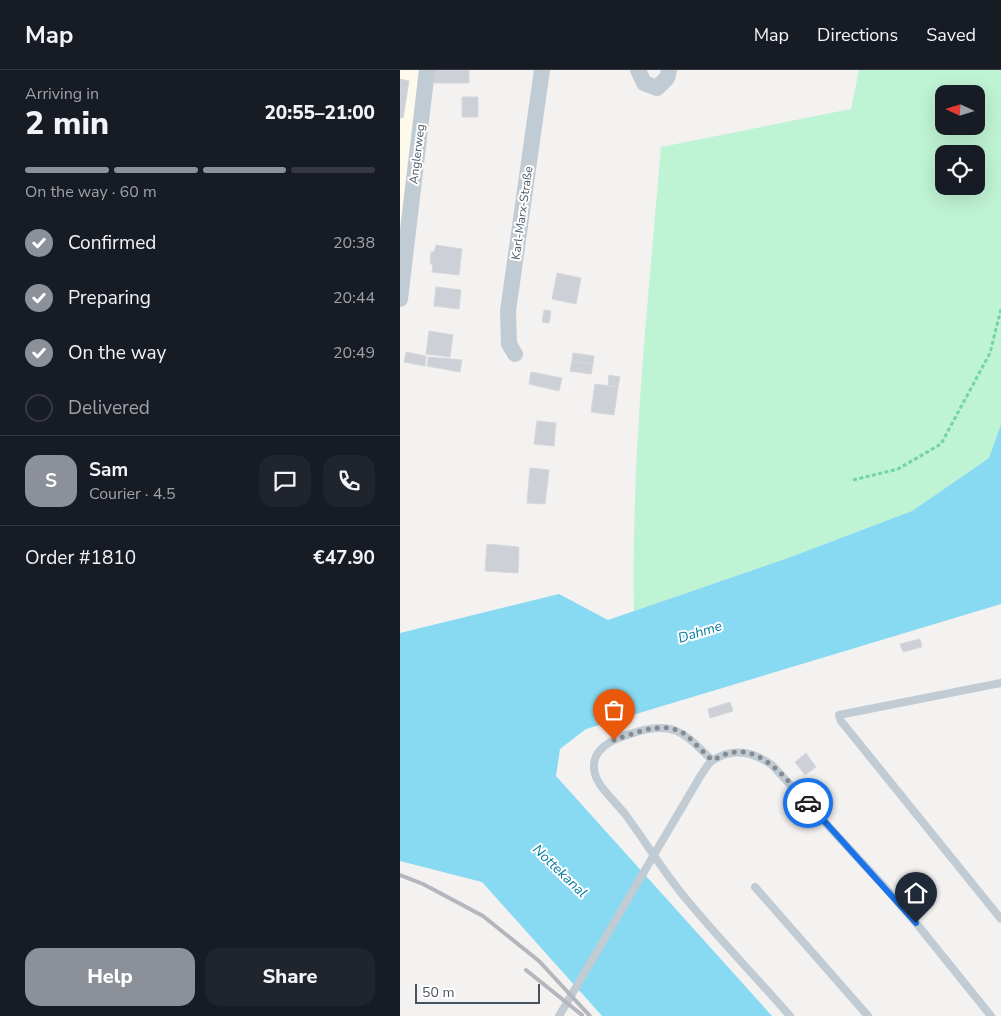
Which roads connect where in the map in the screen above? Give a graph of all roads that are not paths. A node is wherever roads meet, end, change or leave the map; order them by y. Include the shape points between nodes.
1 (427, 70) edge
2 (542, 70) edge
3 (638, 70) edge
4 (669, 70) edge
5 (400, 298) edge
6 (516, 354) dead end
7 (1001, 682) edge
8 (712, 760) junction
9 (755, 887) dead end
10 (1001, 919) edge
11 (559, 1016) edge
12 (790, 1016) edge
13 (868, 1016) edge
14 (991, 1016) edge

1 - 5 street, Anglerweg
2 - 6 street, Karl-Marx-Straße via 508,311 509,344
3 - 4 street via 644,83 657,88 668,78
7 - 10 lane via 839,715
8 - 11 lane
8 - 12 lane via 676,730 651,728 604,746 593,765 601,785 686,898
8 - 14 lane via 731,752 747,753 772,765 904,908
9 - 13 lane

